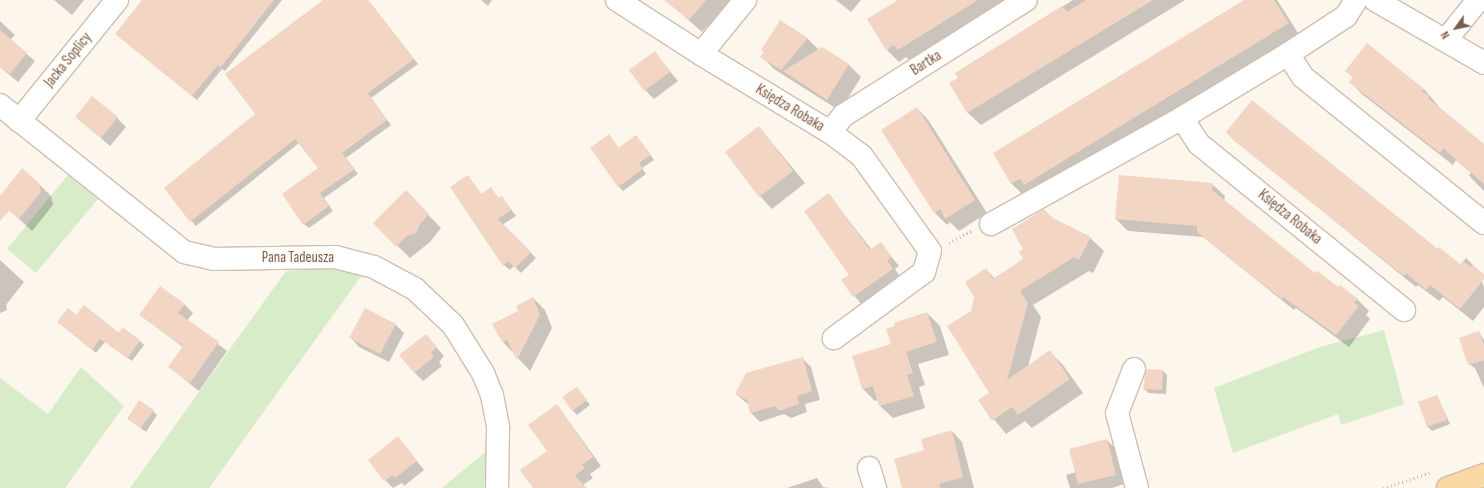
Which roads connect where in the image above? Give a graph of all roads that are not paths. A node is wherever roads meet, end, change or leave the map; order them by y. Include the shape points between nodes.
1 (117, 0) edge
2 (617, 0) edge
3 (745, 0) edge
4 (1026, 0) edge
5 (1356, 0) edge
6 (1376, 0) edge
7 (1478, 0) edge
8 (1446, 40) junction
9 (701, 54) junction
10 (1288, 54) junction
11 (1484, 63) edge
12 (0, 106) edge
13 (1182, 118) junction
14 (19, 121) junction
15 (830, 132) junction
16 (1484, 223) edge
17 (991, 224) road end
18 (1404, 310) dead end
19 (834, 338) dead end
20 (1134, 369) dead end
21 (1484, 475) edge
22 (497, 488) edge
23 (1137, 488) edge
24 (1448, 488) edge

1 - 14 street, Jacka Soplicy
2 - 9 street, Księdza Robaka
3 - 9 street
4 - 15 street, Bartka via 844,115
5 - 10 street via 1346,16
6 - 8 street
7 - 8 street
8 - 11 street
9 - 15 street, Księdza Robaka
10 - 13 street
10 - 16 street via 1303,77
12 - 14 street, Pana Tadeusza
13 - 17 street
13 - 18 street, Księdza Robaka via 1199,144
14 - 22 street, Pana Tadeusza via 184,252 214,259 335,257 374,267 415,289 453,325 483,374 492,395 498,427
15 - 19 street, Księdza Robaka via 861,155 930,251 924,272
20 - 23 street via 1117,413
21 - 24 main road

